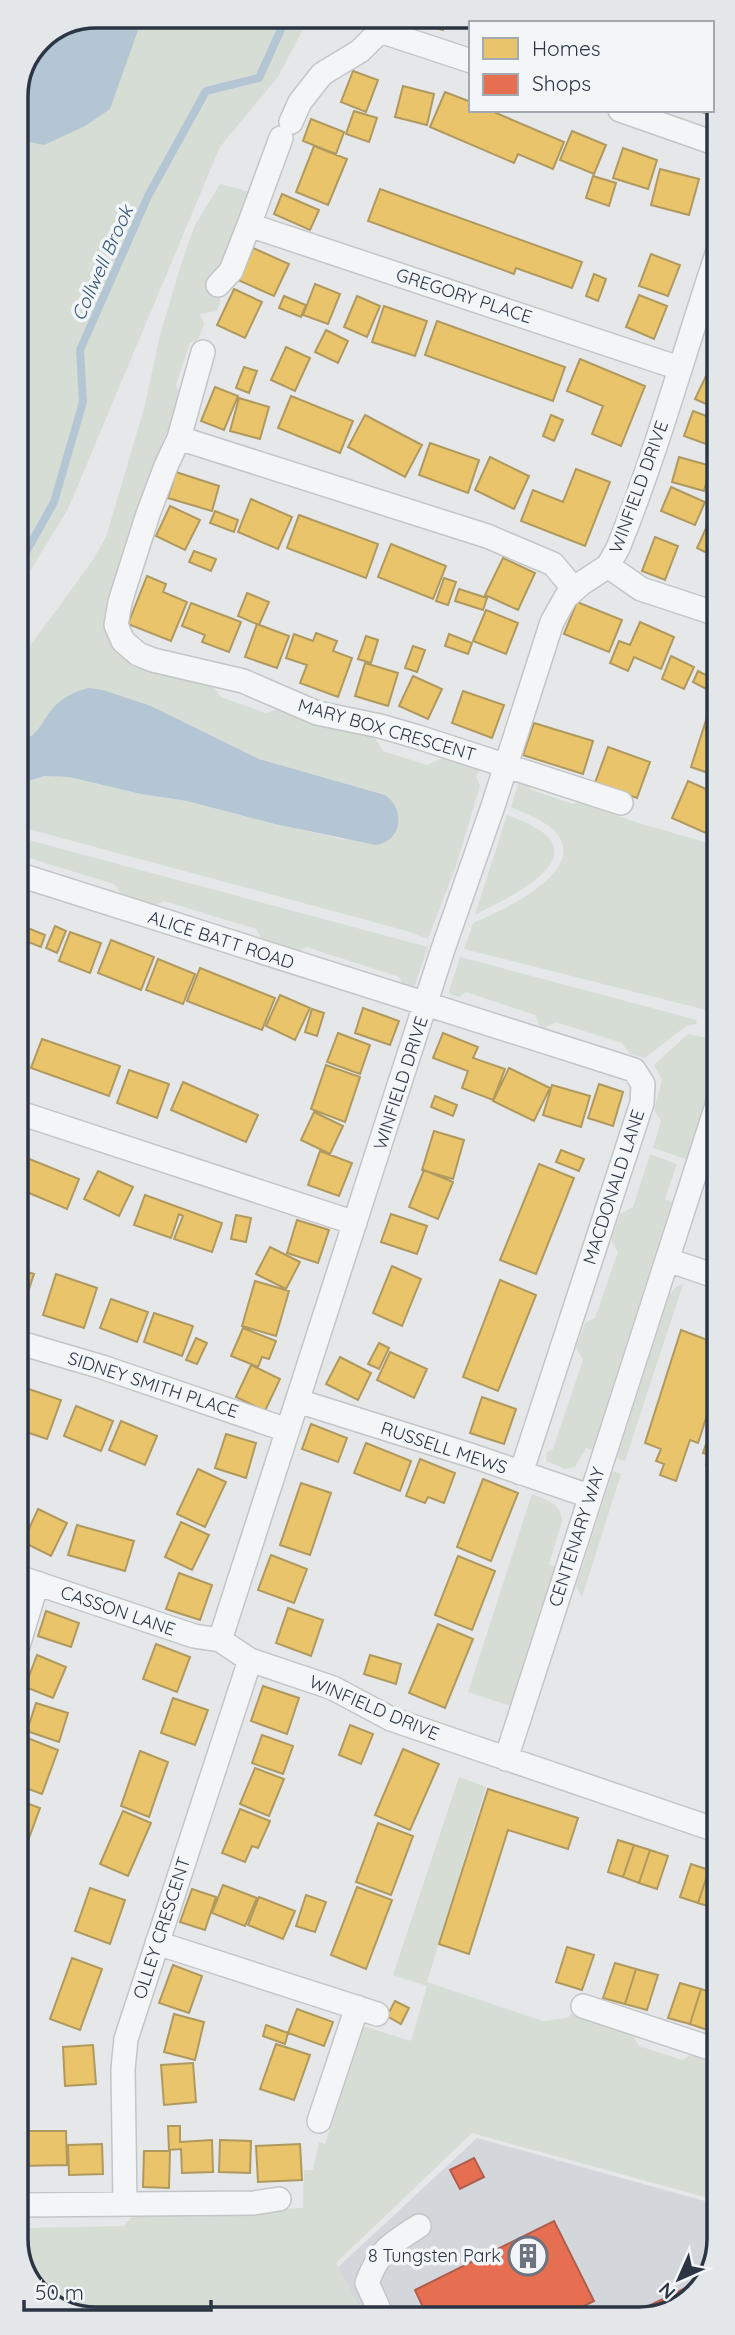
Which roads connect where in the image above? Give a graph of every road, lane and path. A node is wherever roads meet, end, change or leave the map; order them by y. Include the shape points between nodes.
1 (377, 28) edge
2 (393, 28) edge
3 (469, 60) edge
4 (626, 112) edge
5 (707, 139) edge
6 (249, 225) junction
7 (707, 284) edge
8 (218, 285) dead end
9 (203, 352) dead end
10 (679, 368) junction
11 (179, 438) junction
12 (608, 566) junction
13 (574, 589) junction
14 (707, 611) edge
15 (505, 764) junction
16 (621, 803) dead end
17 (28, 878) edge
18 (426, 1005) junction
19 (28, 1116) edge
20 (707, 1137) edge
21 (355, 1223) junction
22 (668, 1260) junction
23 (707, 1273) edge
24 (28, 1345) edge
25 (298, 1401) junction
26 (287, 1430) junction
27 (521, 1473) junction
28 (589, 1496) junction
29 (28, 1580) edge
30 (220, 1640) junction
31 (250, 1660) junction
32 (506, 1759) junction
33 (707, 1827) edge
34 (157, 1943) junction
35 (583, 2006) dead end
36 (707, 2047) edge
37 (319, 2121) dead end
38 (279, 2199) dead end
39 (125, 2203) junction
40 (28, 2205) edge
41 (419, 2226) dead end
42 (378, 2307) edge

1 - 6 street via 360,51 322,74 300,102
2 - 3 street
4 - 5 street
6 - 8 street via 231,271
6 - 10 street, GREGORY PLACE
7 - 10 street, WINFIELD DRIVE
9 - 11 street, MARY BOX CRESCENT
10 - 12 street, WINFIELD DRIVE via 628,523
11 - 13 street via 487,536 553,564
11 - 15 street, MARY BOX CRESCENT via 148,514 116,616 118,633 130,647 173,666 243,681 317,713 380,726
12 - 13 street, WINFIELD DRIVE
12 - 14 street via 640,589
13 - 15 street, WINFIELD DRIVE via 552,622
15 - 16 street, MARY BOX CRESCENT
15 - 18 street, WINFIELD DRIVE
17 - 18 street, ALICE BATT ROAD
18 - 21 street, WINFIELD DRIVE
18 - 27 street, MACDONALD LANE via 625,1066 634,1070 643,1084 642,1103
19 - 21 street
20 - 22 street, CENTENARY WAY
21 - 25 street, WINFIELD DRIVE
22 - 23 street
22 - 28 street, CENTENARY WAY
24 - 26 street, SIDNEY SMITH PLACE
25 - 26 street, WINFIELD DRIVE
25 - 27 street, RUSSELL MEWS
26 - 30 street, WINFIELD DRIVE
27 - 28 street, RUSSELL MEWS
28 - 32 street, CENTENARY WAY
29 - 30 street, CASSON LANE via 194,1636
30 - 31 street, WINFIELD DRIVE
31 - 32 street, WINFIELD DRIVE via 333,1688 391,1719
31 - 34 street, OLLEY CRESCENT
32 - 33 street
34 - 37 street via 367,2010
34 - 39 street, OLLEY CRESCENT via 124,2053
35 - 36 street
38 - 39 street
39 - 40 street
41 - 42 street via 391,2244 375,2262 367,2283

